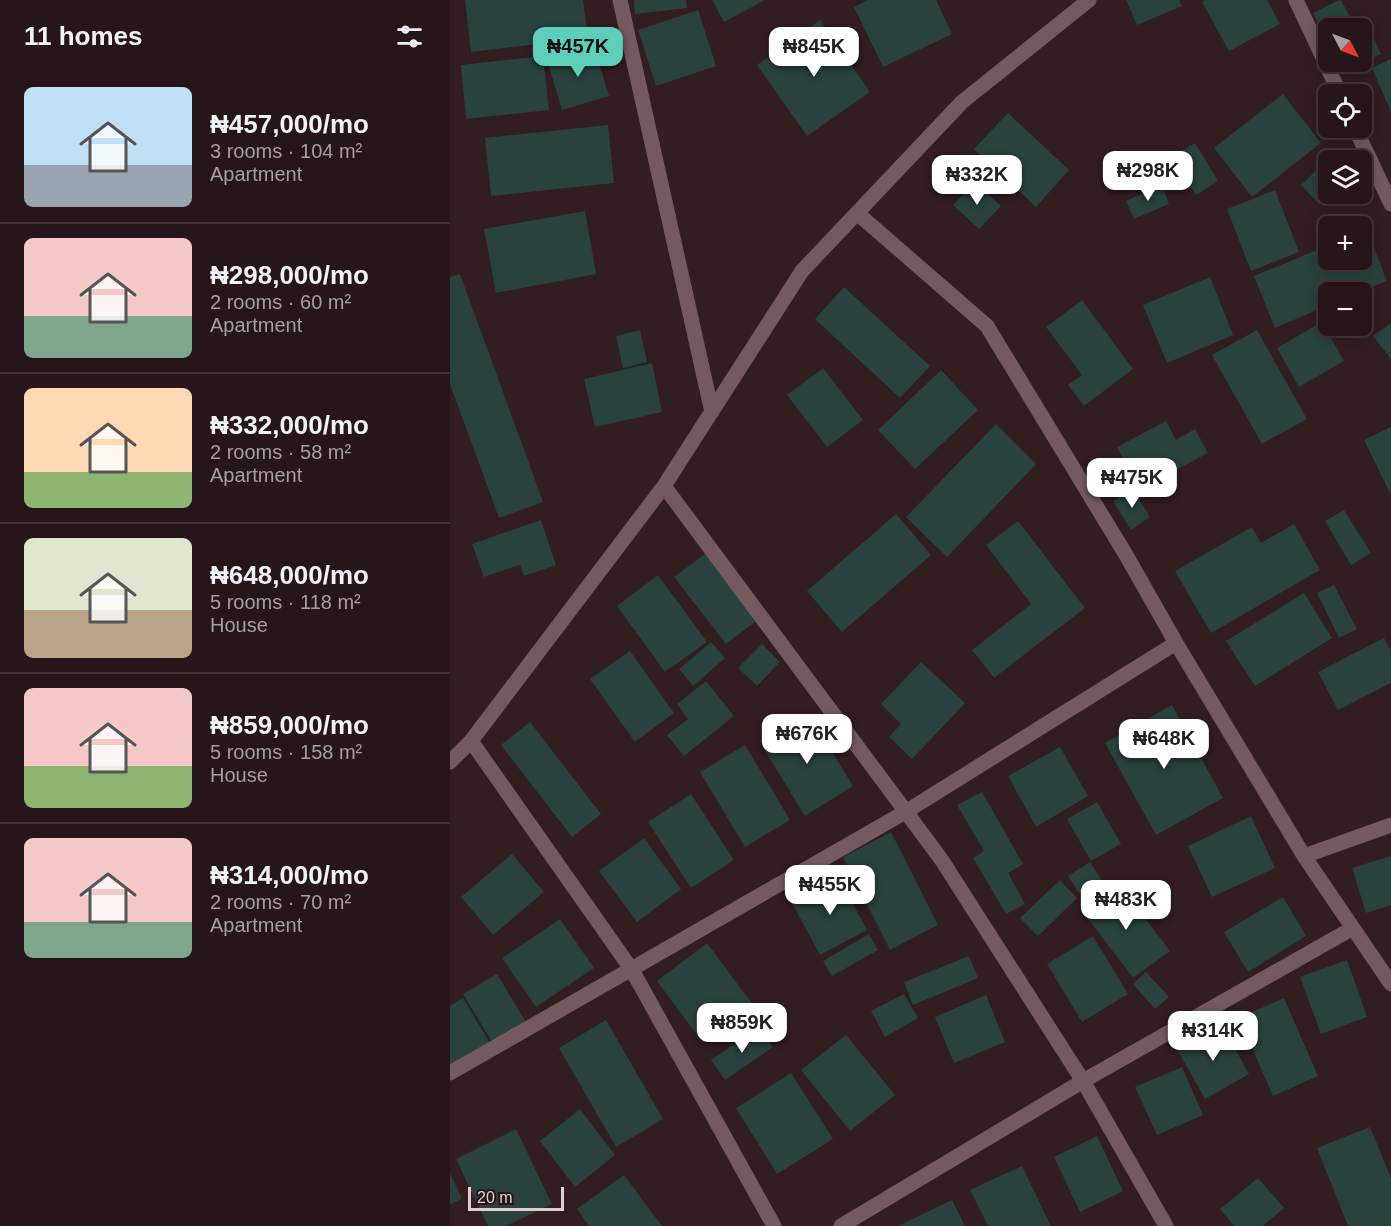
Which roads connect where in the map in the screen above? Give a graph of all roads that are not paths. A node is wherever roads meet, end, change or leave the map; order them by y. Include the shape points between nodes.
1 (620, 0) edge
2 (1089, 0) edge
3 (1296, 0) edge
4 (1335, 84) edge
5 (1360, 138) edge
6 (1391, 204) edge
7 (857, 213) junction
8 (712, 412) junction
9 (664, 486) junction
10 (1176, 644) junction
11 (471, 741) junction
12 (450, 762) edge
13 (906, 811) junction
14 (1391, 825) edge
15 (1304, 856) junction
16 (1353, 928) junction
17 (632, 970) junction
18 (1391, 984) edge
19 (450, 1073) edge
20 (1083, 1081) junction
21 (774, 1226) edge
22 (841, 1226) edge
23 (1166, 1226) edge

1 - 8 street
2 - 7 street via 962,102
3 - 4 street
5 - 6 street
7 - 8 street via 802,271
7 - 10 street via 987,326
8 - 9 street
9 - 11 street
9 - 13 street
10 - 13 street
10 - 15 street
11 - 12 street
11 - 17 street
13 - 17 street
13 - 20 street
14 - 15 street
15 - 16 street
16 - 18 street
16 - 20 street
17 - 19 street
17 - 21 street
20 - 22 street
20 - 23 street

